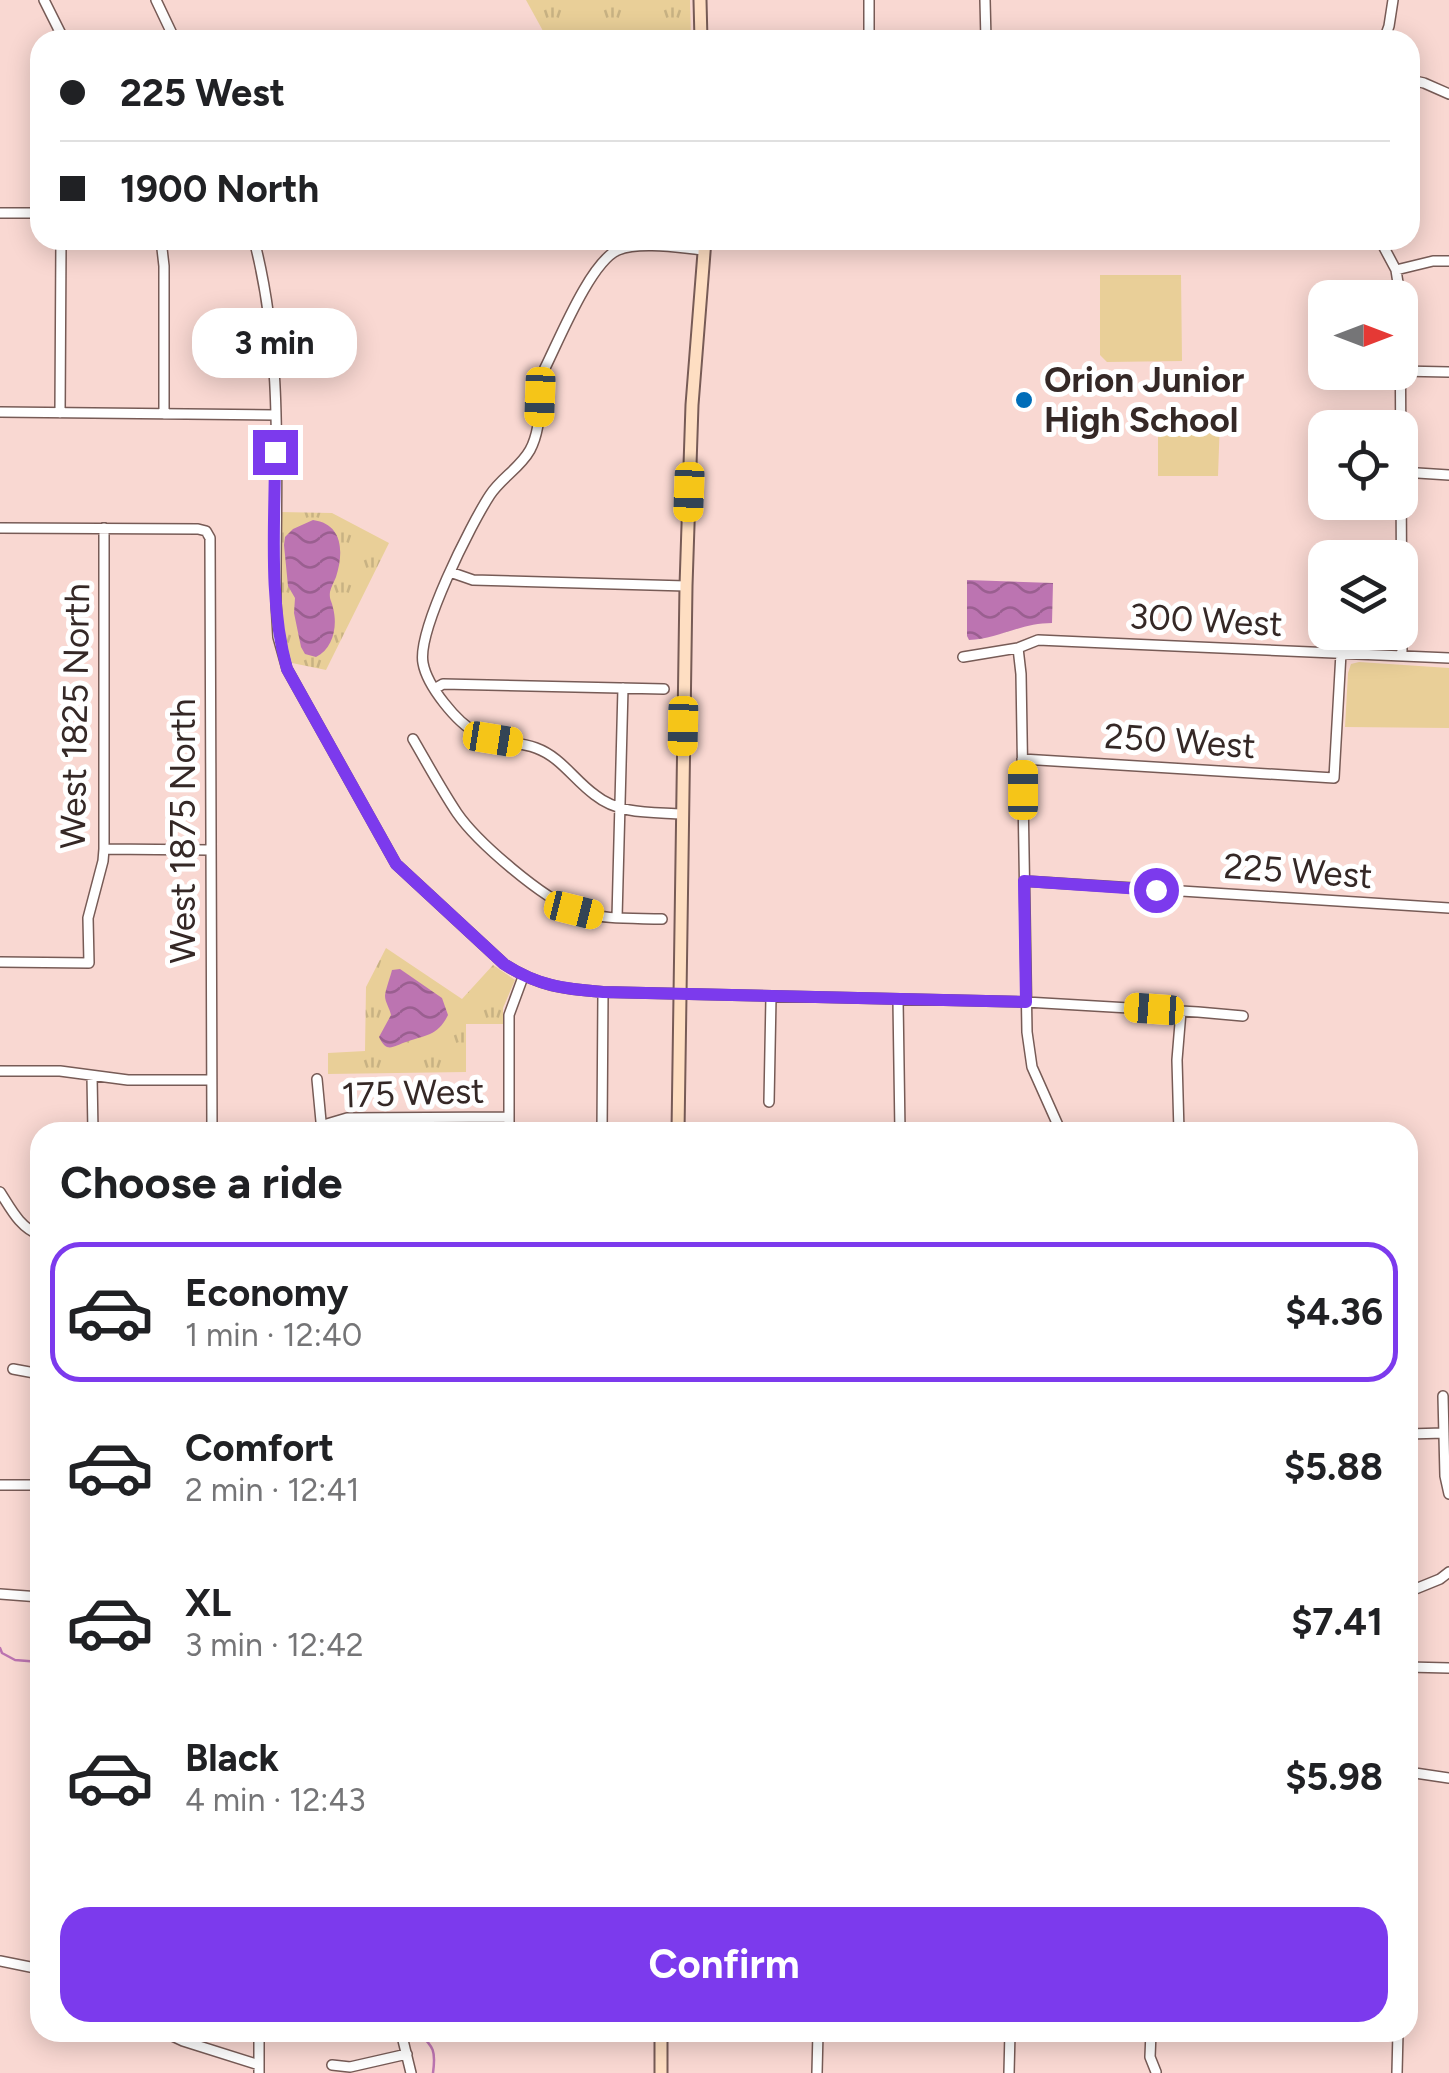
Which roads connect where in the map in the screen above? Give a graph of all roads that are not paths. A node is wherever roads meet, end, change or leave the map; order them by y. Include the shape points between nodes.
1 (44, 0) edge
2 (156, 0) edge
3 (700, 0) edge
4 (868, 0) edge
5 (986, 0) edge
6 (1393, 0) edge
7 (59, 30) edge
8 (170, 30) edge
9 (701, 30) edge
10 (869, 30) edge
11 (986, 30) edge
12 (1388, 30) edge
13 (1420, 82) edge
14 (1449, 94) edge
15 (0, 213) edge
16 (30, 213) edge
17 (61, 250) edge
18 (162, 250) edge
19 (256, 250) edge
20 (617, 250) edge
21 (704, 250) edge
22 (1385, 250) edge
23 (1449, 261) edge
24 (1396, 270) junction
25 (1398, 280) edge
26 (1418, 371) edge
27 (1449, 372) edge
28 (0, 412) edge
29 (60, 413) junction
30 (164, 414) junction
31 (275, 415) junction
32 (1418, 473) edge
33 (1449, 475) edge
34 (1402, 520) edge
35 (0, 528) edge
36 (104, 528) junction
37 (450, 572) junction
38 (686, 586) junction
39 (1018, 648) junction
40 (1340, 653) junction
41 (1402, 656) junction
42 (963, 657) dead end
43 (1449, 658) edge
44 (436, 688) junction
45 (623, 688) junction
46 (664, 689) dead end
47 (413, 739) dead end
48 (1022, 759) junction
49 (620, 808) junction
50 (682, 814) junction
51 (104, 849) junction
52 (210, 850) junction
53 (1024, 881) junction
54 (1449, 908) edge
55 (618, 918) junction
56 (662, 919) dead end
57 (0, 962) edge
58 (524, 976) junction
59 (603, 992) junction
60 (680, 994) junction
61 (771, 996) junction
62 (898, 1000) junction
63 (1026, 1002) junction
64 (1181, 1011) junction
65 (1243, 1016) dead end
66 (0, 1071) edge
67 (92, 1076) junction
68 (210, 1080) junction
69 (317, 1080) dead end
70 (769, 1102) dead end
71 (509, 1117) junction
72 (93, 1122) edge
73 (212, 1122) edge
74 (320, 1122) edge
75 (338, 1122) edge
76 (509, 1122) edge
77 (602, 1122) edge
78 (678, 1122) edge
79 (900, 1122) edge
80 (1057, 1122) edge
81 (1179, 1122) edge
82 (0, 1192) edge
83 (30, 1231) edge
84 (13, 1369) dead end
85 (30, 1372) edge
86 (1443, 1396) dead end
87 (1444, 1433) junction
88 (1418, 1434) edge
89 (0, 1485) edge
90 (30, 1485) edge
91 (1449, 1494) edge
92 (1444, 1575) edge
93 (1418, 1587) edge
94 (1449, 1590) edge
95 (0, 1594) edge
96 (30, 1596) edge
97 (1418, 1667) edge
98 (1449, 1668) edge
99 (1418, 1774) edge
100 (1449, 1778) edge
101 (0, 1961) edge
102 (30, 1967) edge
103 (183, 2042) edge
104 (259, 2042) edge
105 (404, 2042) edge
106 (662, 2042) edge
107 (818, 2042) edge
108 (1010, 2042) edge
109 (1150, 2042) edge
110 (1398, 2042) edge
111 (406, 2054) junction
112 (332, 2065) dead end
113 (259, 2069) edge
114 (1156, 2072) edge
115 (411, 2073) edge
116 (661, 2073) edge
117 (817, 2073) edge
118 (1009, 2073) edge
119 (1398, 2073) edge

1 - 7 street
2 - 8 street
3 - 9 street
4 - 10 street
5 - 11 street
6 - 12 street
13 - 14 street
15 - 16 street
17 - 29 street
18 - 30 street
19 - 31 street via 274,351
20 - 37 street via 598,266 545,368 530,450 489,496
21 - 38 street
22 - 24 street
23 - 24 street
24 - 25 street
26 - 27 street
28 - 29 street
29 - 30 street
30 - 31 street
31 - 58 street via 276,603 287,669 396,864
32 - 33 street
34 - 41 street
35 - 36 street
36 - 51 street, West 1825 North
36 - 52 street, West 1875 North via 198,529 210,538
37 - 38 street via 472,580
37 - 44 street via 423,647
38 - 50 street
39 - 40 street, 300 West via 1054,640
39 - 42 street, 300 West
39 - 48 street
40 - 41 street, 300 West
40 - 48 street, 250 West via 1334,778
41 - 43 street, 300 West
44 - 45 street
44 - 49 street via 477,734 538,748 595,796
45 - 46 street
45 - 49 street
47 - 55 street via 458,815 521,876 574,910
48 - 53 street
49 - 50 street
49 - 55 street
50 - 60 street
51 - 52 street
51 - 57 street, West 1825 North via 88,918 89,963
52 - 68 street, West 1875 North
53 - 54 street, 225 West
53 - 63 street
55 - 56 street
58 - 59 street via 556,988
58 - 71 street via 509,1014
59 - 60 street
59 - 77 street
60 - 61 street
60 - 78 street
61 - 62 street
61 - 70 street
62 - 63 street
62 - 79 street
63 - 64 street
63 - 80 street via 1032,1067
64 - 65 street
64 - 81 street
66 - 67 street
67 - 68 street
67 - 72 street
68 - 73 street, West 1875 North
69 - 74 street
71 - 75 street, 175 West
71 - 76 street
82 - 83 street
84 - 85 street
86 - 87 street
87 - 88 street
87 - 91 street
89 - 90 street
92 - 93 street
92 - 94 street
95 - 96 street
97 - 98 street
99 - 100 street
101 - 102 street
103 - 113 street
104 - 113 street
105 - 111 street
106 - 116 street
107 - 117 street
108 - 118 street
109 - 114 street
110 - 119 street
111 - 112 street
111 - 115 street

